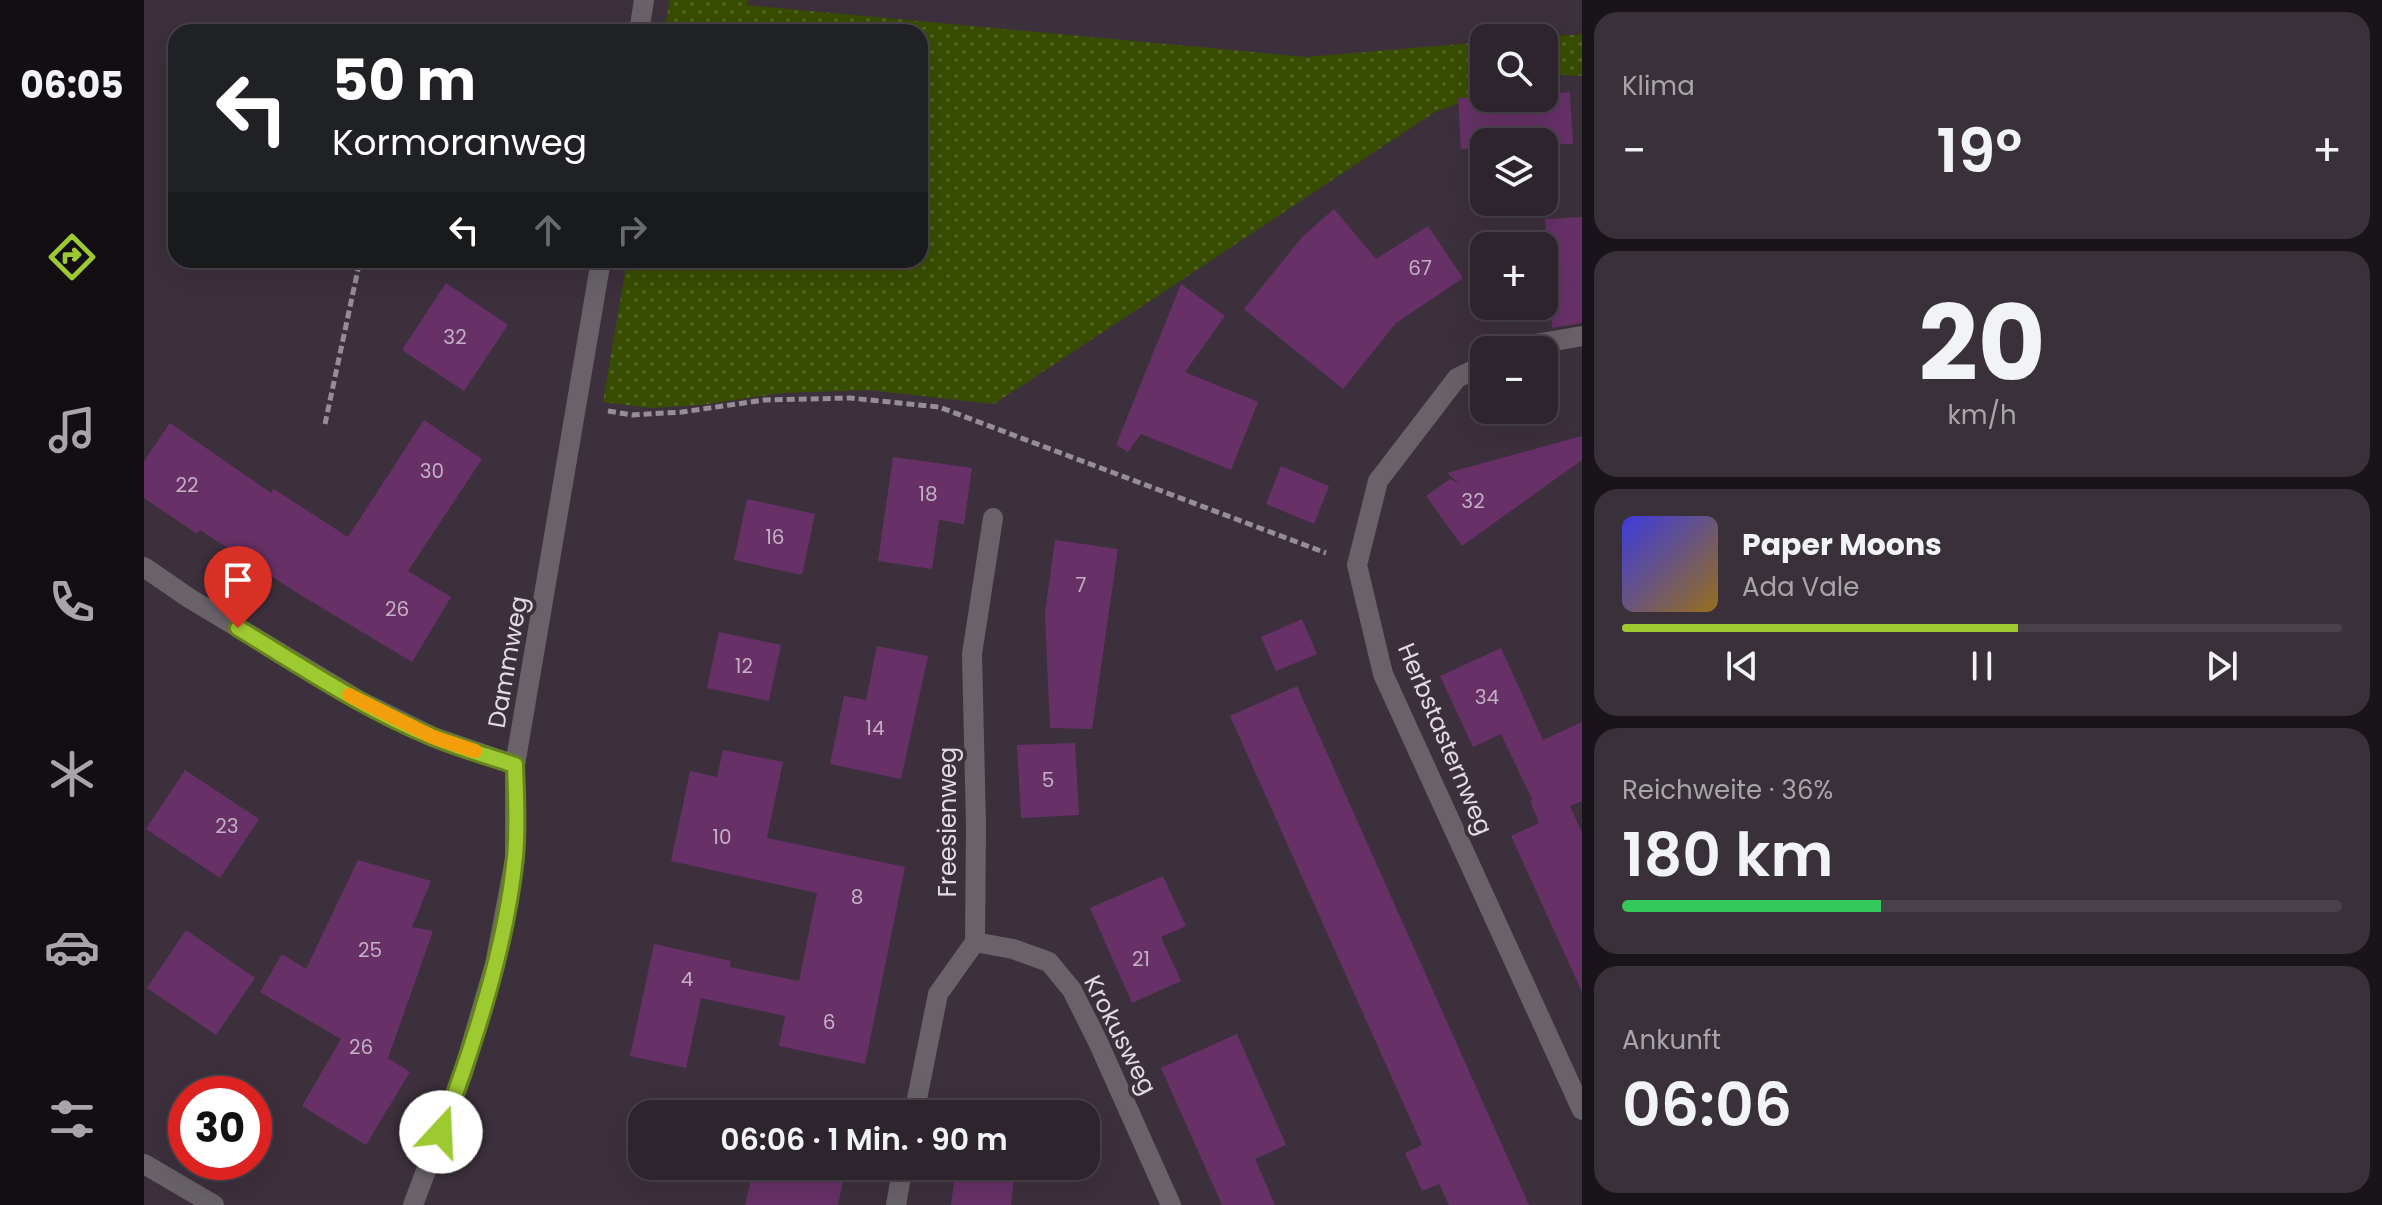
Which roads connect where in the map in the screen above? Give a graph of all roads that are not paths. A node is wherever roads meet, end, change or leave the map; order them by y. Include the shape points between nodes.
1 (644, 0) edge
2 (640, 24) edge
3 (600, 268) edge
4 (1582, 336) edge
5 (1558, 340) edge
6 (1470, 372) edge
7 (993, 518) dead end
8 (144, 567) edge
9 (515, 765) junction
10 (975, 942) junction
11 (917, 1100) edge
12 (1582, 1110) edge
13 (144, 1164) edge
14 (900, 1180) edge
15 (214, 1205) edge
16 (413, 1205) edge
17 (896, 1205) edge
18 (1171, 1205) edge

1 - 2 street
3 - 9 street, Dammweg
4 - 5 street
6 - 12 street, Herbstasternweg via 1457,378 1378,481 1357,565 1383,674
7 - 10 street, Freesienweg via 972,654
8 - 9 street via 360,701 433,737
9 - 16 street, Dammweg via 515,859 495,964 463,1073
10 - 11 street via 938,994
10 - 18 street, Krokusweg via 1049,962 1072,990
13 - 15 street
14 - 17 street

